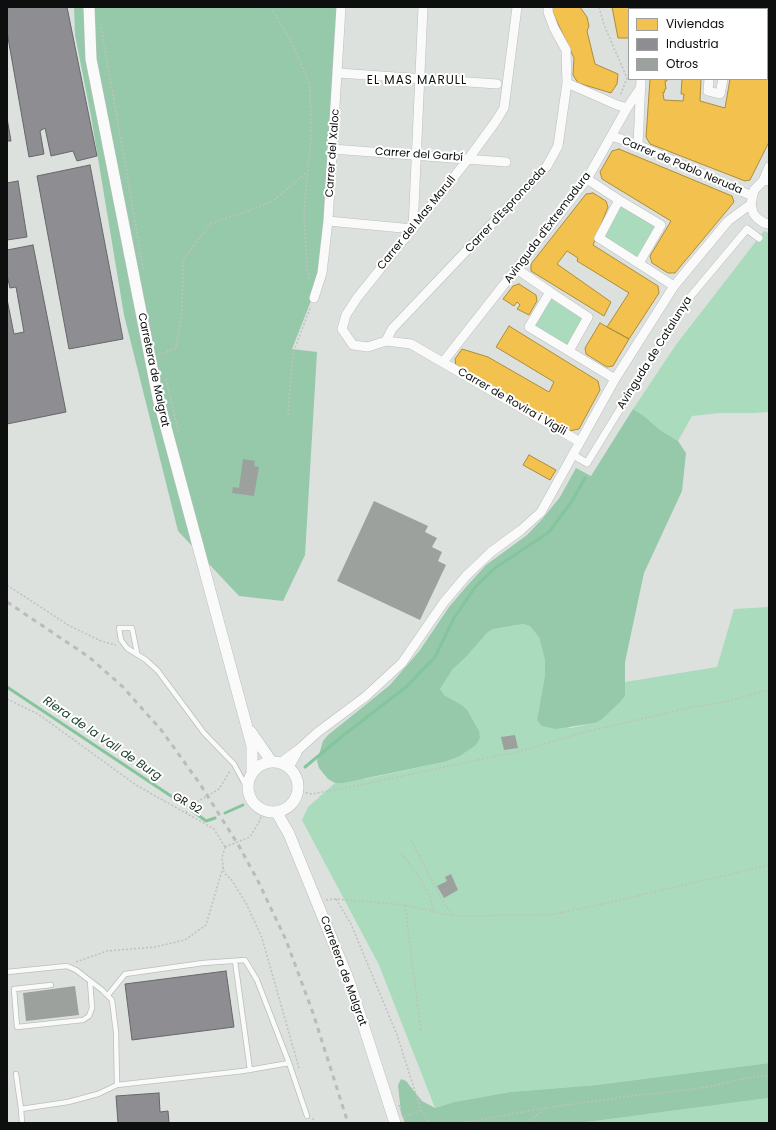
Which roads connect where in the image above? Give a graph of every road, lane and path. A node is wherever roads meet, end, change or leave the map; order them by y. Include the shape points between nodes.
1 (89, 7) edge
2 (271, 7) edge
3 (341, 7) edge
4 (423, 7) edge
5 (517, 7) edge
6 (548, 7) edge
7 (598, 7) edge
8 (101, 22) dead end
9 (338, 73) junction
10 (420, 79) junction
11 (709, 80) edge
12 (723, 80) edge
13 (568, 83) junction
14 (641, 83) edge
15 (497, 84) dead end
16 (617, 105) junction
17 (626, 108) junction
18 (612, 136) junction
19 (638, 145) junction
20 (332, 149) junction
21 (417, 155) junction
22 (469, 158) junction
23 (506, 162) dead end
24 (769, 167) edge
25 (308, 171) junction
26 (587, 179) junction
27 (766, 181) edge
28 (619, 200) junction
29 (752, 200) junction
30 (328, 221) junction
31 (769, 224) edge
32 (413, 229) junction
33 (759, 238) dead end
34 (639, 263) junction
35 (517, 269) junction
36 (145, 277) dead end
37 (674, 286) junction
38 (550, 292) junction
39 (314, 298) junction
40 (386, 341) junction
41 (569, 351) junction
42 (160, 355) dead end
43 (443, 362) junction
44 (165, 377) dead end
45 (615, 379) junction
46 (288, 416) dead end
47 (180, 437) dead end
48 (580, 442) junction
49 (573, 455) junction
50 (7, 585) edge
51 (127, 648) junction
52 (137, 653) junction
53 (769, 690) edge
54 (7, 700) edge
55 (246, 726) junction
56 (234, 764) junction
57 (280, 764) junction
58 (252, 772) junction
59 (247, 788) junction
60 (298, 791) junction
61 (289, 807) junction
62 (263, 811) junction
63 (186, 812) junction
64 (277, 813) junction
65 (289, 834) junction
66 (411, 840) dead end
67 (225, 847) junction
68 (401, 853) dead end
69 (769, 865) edge
70 (223, 866) junction
71 (336, 899) junction
72 (327, 900) dead end
73 (405, 905) junction
74 (433, 911) junction
75 (453, 916) junction
76 (235, 961) junction
77 (67, 966) junction
78 (7, 972) edge
79 (90, 981) junction
80 (51, 985) dead end
81 (108, 995) junction
82 (421, 1031) dead end
83 (289, 1063) junction
84 (250, 1070) junction
85 (300, 1071) dead end
86 (16, 1074) dead end
87 (769, 1075) edge
88 (118, 1085) junction
89 (395, 1107) junction
90 (545, 1108) junction
91 (21, 1109) junction
92 (421, 1110) junction
93 (307, 1116) dead end
94 (312, 1116) dead end
95 (399, 1121) edge
96 (22, 1123) edge
97 (314, 1123) edge
98 (405, 1123) edge
99 (430, 1123) edge
100 (461, 1123) edge
101 (527, 1123) edge

1 - 55 street, Carretera de Malgrat via 91,59 158,398
2 - 25 path via 293,45 310,85 311,135
3 - 9 street, Carrer del Xaloc
4 - 10 street
5 - 22 street, Carrer del Mas Marull via 504,108
6 - 13 street, Carrer d'Espronceda via 554,28 566,50
7 - 16 path via 627,78
8 - 36 path
9 - 10 street
9 - 20 street, Carrer del Xaloc
10 - 15 street
10 - 21 street
11 - 12 street via 708,91 720,94
13 - 16 street
13 - 40 street, Carrer d'Espronceda via 558,146 547,166 392,329
14 - 17 street, Avinguda d'Extremadura
14 - 19 street, Avinguda d'Extremadura
16 - 17 street
17 - 18 street, Avinguda d'Extremadura
18 - 19 street, Carrer de Pablo Neruda
18 - 26 street, Avinguda d'Extremadura
19 - 29 street, Carrer de Pablo Neruda
20 - 21 street, Carrer del Garbí
20 - 30 street, Carrer del Xaloc
21 - 22 street, Carrer del Garbí
21 - 32 street
22 - 23 street, Carrer del Garbí
22 - 32 street, Carrer del Mas Marull
24 - 27 street
25 - 39 path via 304,215 306,269
25 - 42 path via 273,201 210,224 183,260 182,309 176,348
26 - 28 street
26 - 35 street, Avinguda d'Extremadura
27 - 29 street, Avinguda de Catalunya via 754,190
28 - 34 street via 599,238
28 - 34 street via 661,225
29 - 31 street via 753,213 764,223
29 - 37 street, Avinguda de Catalunya via 728,221
30 - 32 street
30 - 39 street, Carrer del Xaloc via 322,273
32 - 40 street, Carrer del Mas Marull via 357,298 346,315 342,329 352,345 368,347
33 - 49 street, Avinguda de Catalunya via 747,229 685,303 587,463
34 - 37 street
35 - 38 street
35 - 43 street, Avinguda d'Extremadura
37 - 45 street, Avinguda de Catalunya
38 - 41 street via 588,317
38 - 41 street via 530,327
39 - 46 path via 294,353
40 - 43 street, Carrer del Mas Marull via 411,344
41 - 45 street
43 - 48 street, Carrer de Rovira i Vigili
44 - 47 path
45 - 48 street, Avinguda de Catalunya
48 - 49 street, Avinguda de Catalunya
49 - 57 street, Avinguda de Catalunya via 541,512 491,552 466,576 444,602 402,663 365,697
50 - 51 path via 68,625
51 - 52 lane
51 - 52 lane via 121,640 119,628 132,628
52 - 56 lane via 158,671 204,732
53 - 60 path via 581,734 511,754 312,794
54 - 63 path, GR 92 via 38,714 136,784
55 - 57 street, Carretera de Malgrat
55 - 58 street, Carretera de Malgrat via 252,746
56 - 59 lane
56 - 63 path via 219,789 190,806
57 - 58 street via 259,765
57 - 60 street via 296,776
58 - 59 street
59 - 62 street via 250,800
60 - 61 street
61 - 64 street
61 - 65 street, Carretera de Malgrat
62 - 64 street
62 - 67 path via 250,837
63 - 67 path, GR 92 via 214,830
64 - 65 street, Carretera de Malgrat
65 - 89 street, Carretera de Malgrat via 349,981
66 - 75 path
67 - 70 path
68 - 74 path via 418,875 431,900
69 - 75 path via 549,915
70 - 77 path via 206,925 185,940 155,947 107,952
70 - 85 path via 224,873 248,904 262,938
71 - 72 path
71 - 73 path
71 - 92 path via 351,924 397,1035
73 - 74 path
73 - 82 path
74 - 75 path
76 - 81 lane via 125,974
76 - 83 lane via 245,960 257,980
76 - 84 lane
77 - 78 lane
77 - 79 lane
79 - 80 lane via 92,1008 89,1016 83,1020 17,1028 14,989
79 - 81 lane
81 - 88 lane via 112,1000 116,1032
83 - 84 lane
83 - 93 lane
84 - 88 lane
86 - 91 lane
87 - 90 path via 692,1089
88 - 91 lane via 98,1094 68,1102
89 - 95 street, Carretera de Malgrat
89 - 98 path, bridge
90 - 100 path
90 - 101 path
91 - 96 lane
92 - 95 path
92 - 99 path
94 - 97 path

